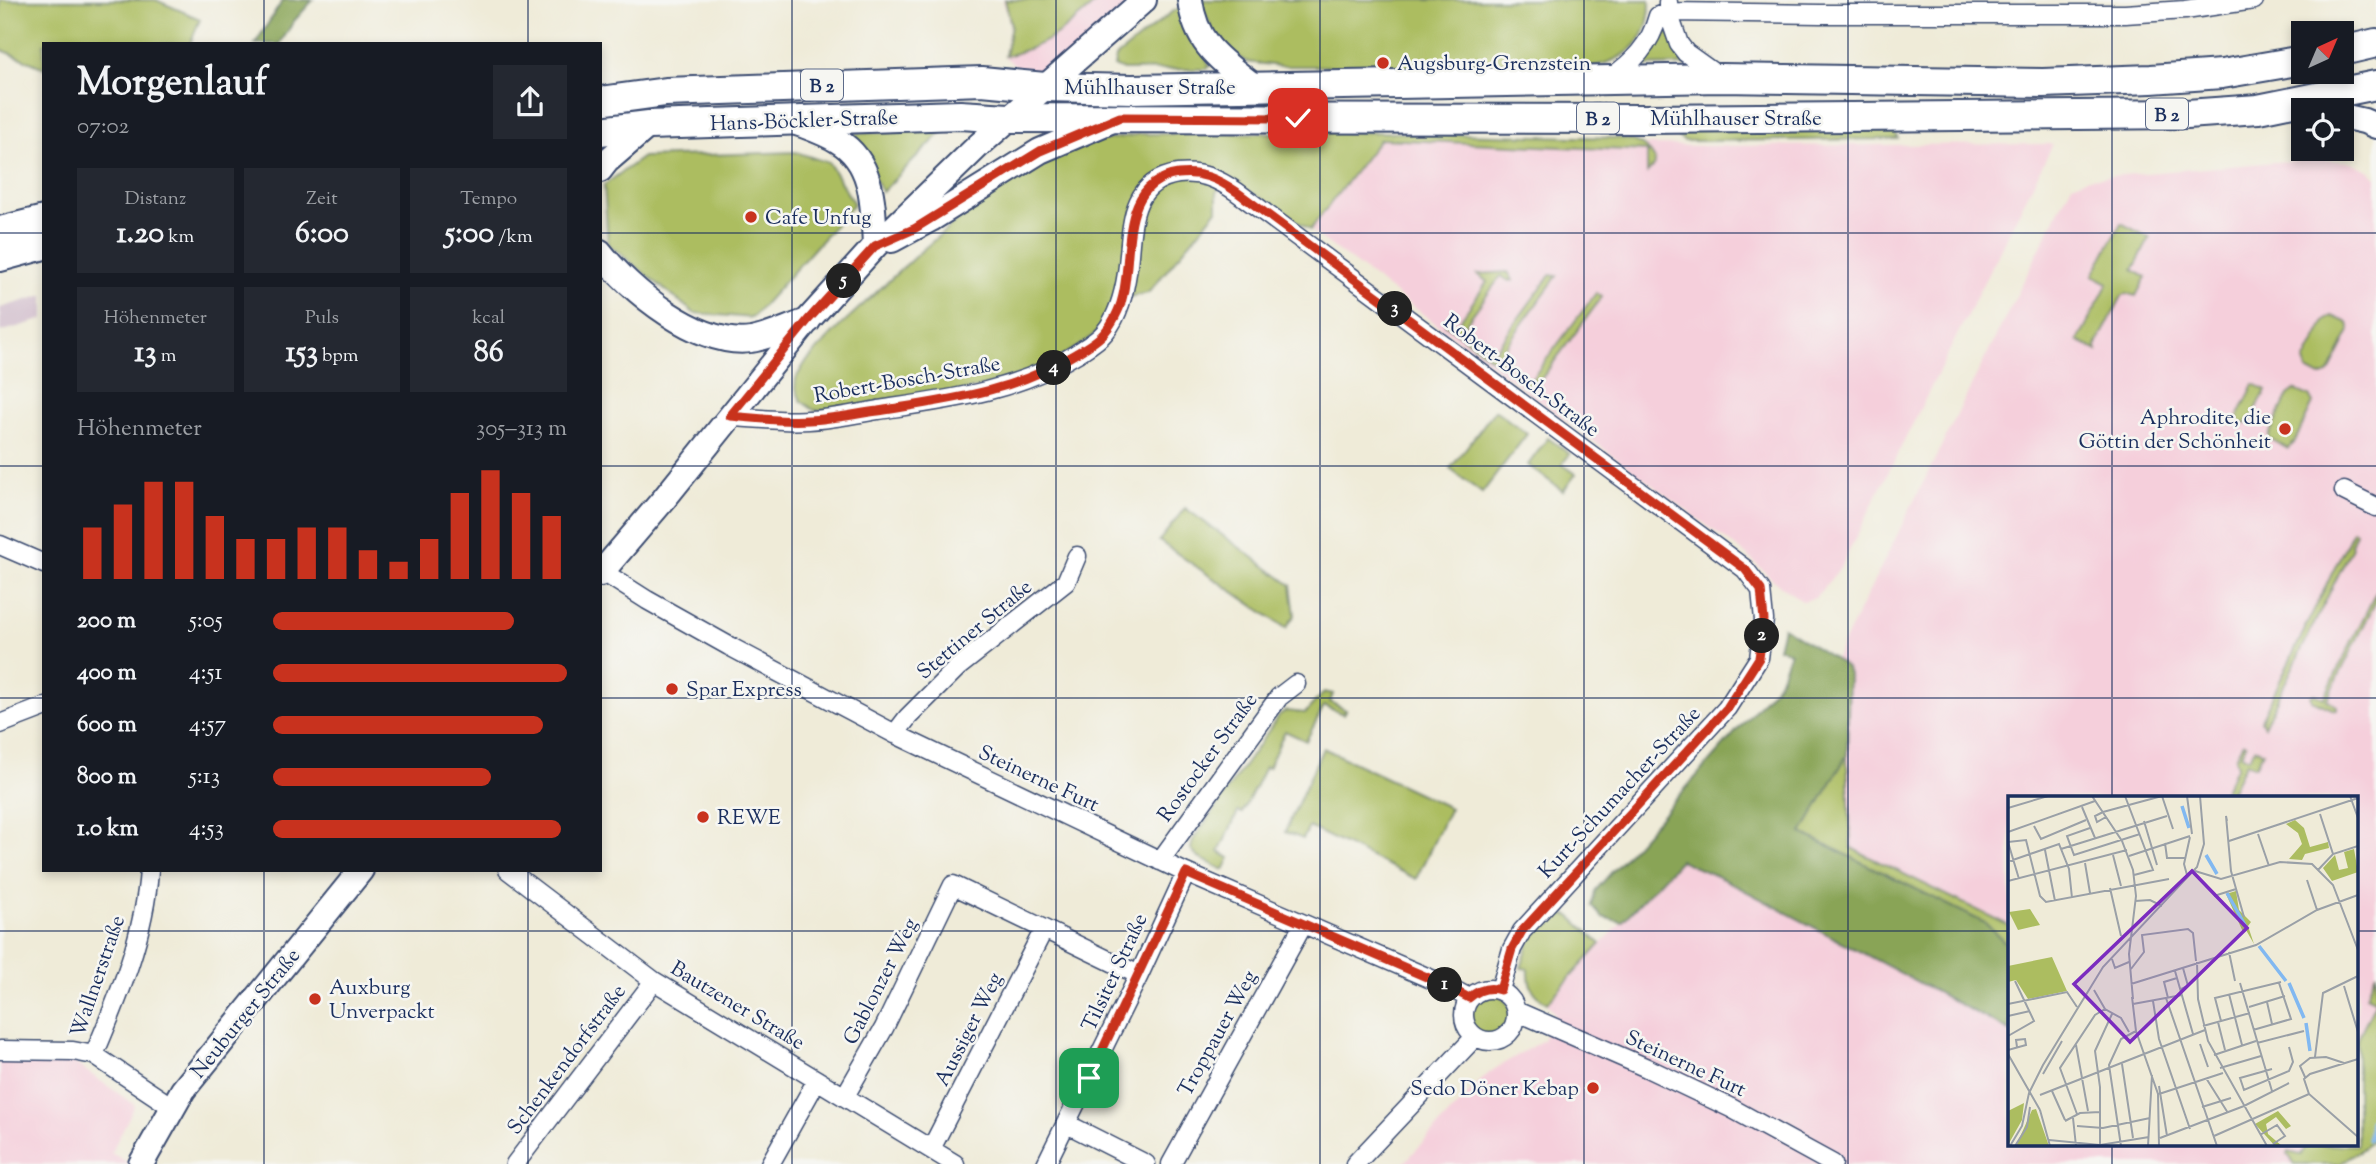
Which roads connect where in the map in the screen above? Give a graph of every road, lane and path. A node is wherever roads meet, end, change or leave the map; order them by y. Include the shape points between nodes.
1 (1144, 0) edge
2 (1190, 0) edge
3 (2254, 0) edge
4 (1668, 6) edge
5 (2376, 43) edge
6 (2354, 48) edge
7 (2291, 62) edge
8 (1721, 78) junction
9 (1609, 79) junction
10 (2376, 85) edge
11 (1045, 86) junction
12 (1255, 87) junction
13 (602, 101) edge
14 (2258, 109) junction
15 (2291, 111) edge
16 (1009, 117) junction
17 (1120, 117) junction
18 (2354, 119) edge
19 (789, 120) junction
20 (649, 125) junction
21 (2376, 125) edge
22 (602, 131) edge
23 (602, 167) edge
24 (42, 221) edge
25 (0, 232) edge
26 (42, 246) edge
27 (875, 246) junction
28 (602, 254) edge
29 (0, 257) edge
30 (808, 320) junction
31 (730, 416) junction
32 (2344, 491) dead end
33 (2376, 507) edge
34 (0, 545) edge
35 (1077, 556) dead end
36 (42, 563) edge
37 (602, 575) edge
38 (602, 577) edge
39 (1764, 620) joint
40 (1296, 684) dead end
41 (42, 708) edge
42 (0, 724) edge
43 (895, 734) junction
44 (1160, 861) junction
45 (149, 872) edge
46 (358, 872) edge
47 (511, 872) edge
48 (1186, 873) junction
49 (1303, 925) junction
50 (1044, 929) junction
51 (1139, 975) junction
52 (654, 981) junction
53 (1500, 990) junction
54 (1469, 998) junction
55 (1516, 1011) junction
56 (1475, 1037) junction
57 (0, 1050) edge
58 (94, 1055) junction
59 (817, 1080) junction
60 (845, 1096) junction
61 (172, 1107) junction
62 (1067, 1124) junction
63 (930, 1149) junction
64 (141, 1164) edge
65 (515, 1164) edge
66 (770, 1164) edge
67 (955, 1164) edge
68 (1045, 1164) edge
69 (1146, 1164) edge
70 (1171, 1164) edge
71 (1355, 1164) edge
72 (1833, 1164) edge

1 - 11 street
2 - 12 street via 1193,20 1208,46
3 - 4 street via 2125,14 1820,14
4 - 8 street via 1679,44
4 - 9 street via 1658,16 1638,57
5 - 6 main road
7 - 8 main road, Mühlhauser Straße / B 2 via 2222,74 2043,83
8 - 9 main road, Mühlhauser Straße / B 2
9 - 12 main road, Mühlhauser Straße / B 2
10 - 14 main road, Mühlhauser Straße / B 2
11 - 12 main road, Mühlhauser Straße / B 2
11 - 13 main road, Hans-Böckler-Straße / B 2 via 982,81 822,85 666,92
11 - 16 street
14 - 15 street
14 - 17 main road, Mühlhauser Straße / B 2 via 2188,114 1659,118
16 - 17 main road, Mühlhauser Straße / B 2
16 - 19 main road, Hans-Böckler-Straße / B 2 via 960,114
16 - 27 street
17 - 27 street via 1040,151 914,229
18 - 21 street
19 - 20 main road, Hans-Böckler-Straße / B 2
19 - 27 street via 836,139 855,156 872,193
20 - 22 main road, Hans-Böckler-Straße / B 2
20 - 23 street
24 - 25 main road
26 - 29 main road
27 - 30 street
28 - 30 street via 649,300 711,335 752,340
30 - 31 street
31 - 37 street
31 - 39 street, Robert-Bosch-Straße via 809,421 991,391 1050,371 1105,332 1122,301 1130,227 1138,202 1168,176 1206,175 1237,192 1745,569 1761,590
32 - 33 street
34 - 36 street
35 - 43 street, Stettiner Straße via 1066,582 958,667
38 - 43 street, Steinerne Furt
39 - 53 street, Kurt-Schumacher-Straße via 1759,658 1727,708 1522,931
40 - 44 street, Rostocker Straße via 1279,697
41 - 42 street
43 - 44 street, Steinerne Furt
44 - 48 street, Steinerne Furt
45 - 58 street, Wallnerstraße via 122,988
46 - 61 street, Neuburger Straße
47 - 52 street, Bautzener Straße
48 - 49 street, Steinerne Furt
48 - 51 street, Tilsiter Straße
49 - 54 street, Steinerne Furt
49 - 70 street, Troppauer Weg
50 - 51 street
50 - 60 street, Gablonzer Weg via 953,885 884,1028
50 - 63 street, Aussiger Weg
51 - 62 street, Tilsiter Straße
52 - 59 street, Bautzener Straße
52 - 65 street, Schenkendorfstraße
53 - 54 street via 1486,988
53 - 55 street, Steinerne Furt
54 - 56 street via 1463,1017
55 - 56 street via 1514,1025 1502,1039
55 - 72 street, Steinerne Furt via 1719,1102
56 - 71 street
57 - 58 street
58 - 61 street
59 - 60 street, Bautzener Straße
59 - 66 street
60 - 63 street, Bautzener Straße
61 - 64 street, Neuburger Straße
62 - 68 street, Tilsiter Straße
62 - 69 street
63 - 67 street, Bautzener Straße

